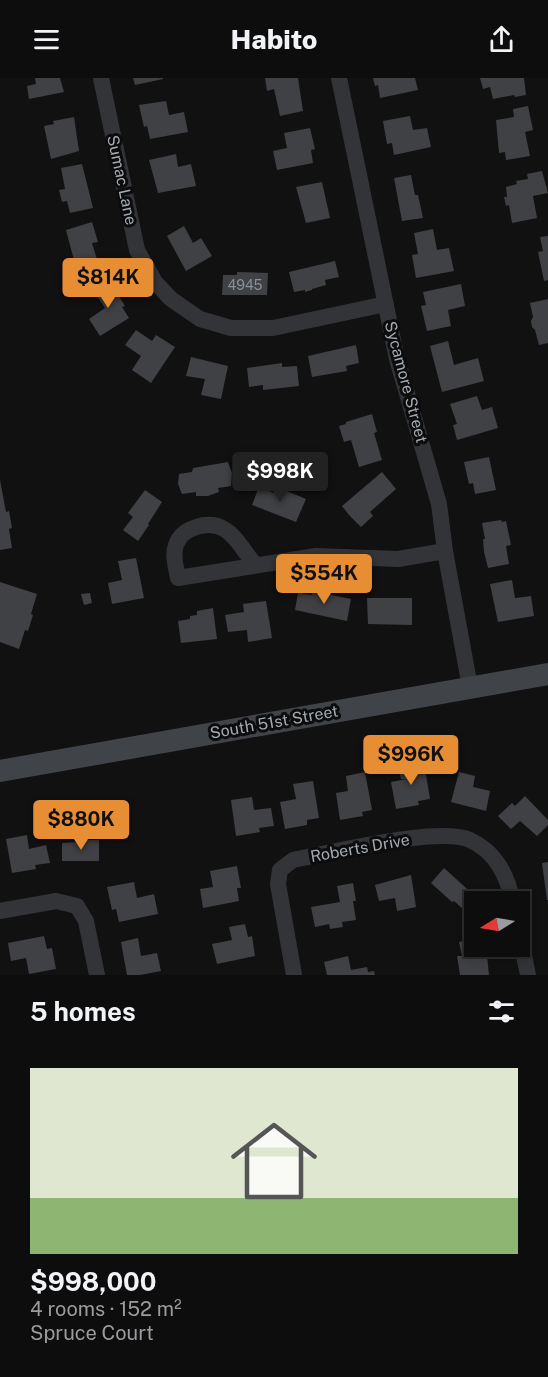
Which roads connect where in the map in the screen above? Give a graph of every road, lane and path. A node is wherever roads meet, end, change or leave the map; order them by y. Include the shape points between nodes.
1 (101, 78) edge
2 (339, 78) edge
3 (386, 304) junction
4 (445, 551) junction
5 (255, 564) junction
6 (548, 674) edge
7 (470, 687) junction
8 (0, 771) edge
9 (511, 891) edge
10 (0, 911) edge
11 (524, 957) edge
12 (97, 975) edge
13 (294, 975) edge
14 (528, 975) edge

1 - 3 street, Sumac Lane via 137,250 155,282 171,299 200,319 231,328 255,329
2 - 3 street, Sycamore Street
3 - 4 street, Sycamore Street via 397,359 439,504
4 - 5 street via 398,559 316,556
4 - 7 street, Sycamore Street
5 - 5 street via 226,529 212,525 185,533 176,544 178,578
6 - 7 street, South 51st Street
7 - 8 street, South 51st Street
9 - 13 street, Roberts Drive via 502,867 491,854 469,840 446,836 413,838 293,860 280,870 278,884
10 - 12 street via 56,902 77,906 86,921
11 - 14 street

